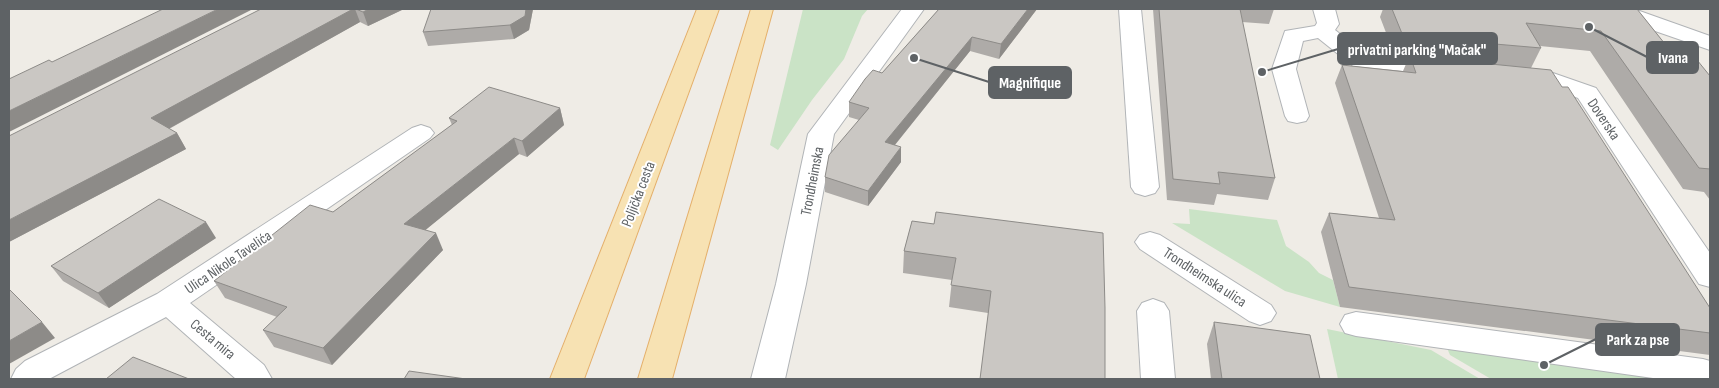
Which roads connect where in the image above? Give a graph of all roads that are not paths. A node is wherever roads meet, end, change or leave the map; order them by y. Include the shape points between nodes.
1 (708, 9) edge
2 (762, 9) edge
3 (913, 9) edge
4 (1130, 9) edge
5 (1614, 9) edge
6 (1323, 20) edge
7 (1710, 43) edge
8 (1465, 71) edge
9 (1503, 75) edge
10 (1297, 116) dead end
11 (421, 133) dead end
12 (1145, 187) dead end
13 (1150, 242) dead end
14 (1710, 276) edge
15 (168, 302) junction
16 (1153, 311) dead end
17 (1260, 313) dead end
18 (1356, 324) dead end
19 (1703, 372) dead end
20 (28, 379) edge
21 (254, 379) edge
22 (567, 379) edge
23 (655, 379) edge
24 (768, 379) edge
25 (1158, 379) edge

1 - 22 main road, Poljička cesta
2 - 23 main road
3 - 24 street, Trondheimska via 821,134
4 - 12 street
5 - 7 street
6 - 8 street via 1361,61
6 - 10 street via 1293,36 1284,69
9 - 14 street, Doverska via 1550,80 1587,93
11 - 15 street, Ulica Nikole Tavelića
13 - 17 street, Trondheimska ulica
15 - 20 street, Ulica Nikole Tavelića via 37,370
15 - 21 street, Cesta mira via 211,337
16 - 25 street
18 - 19 street

